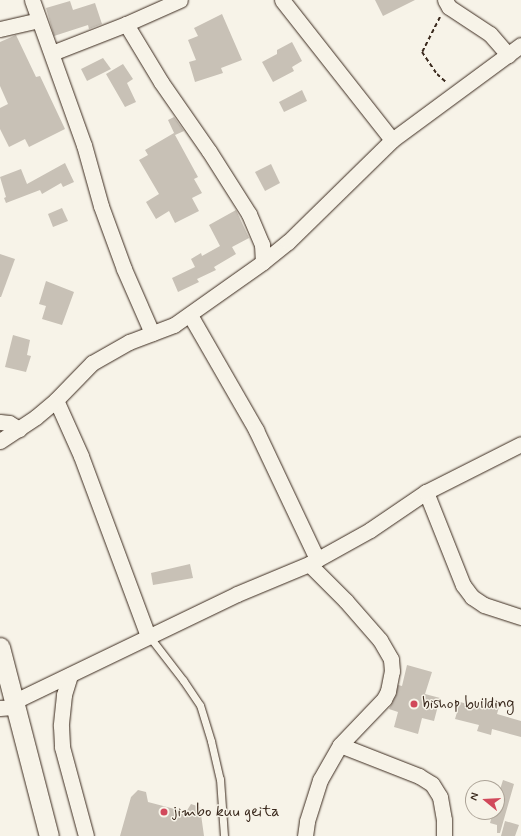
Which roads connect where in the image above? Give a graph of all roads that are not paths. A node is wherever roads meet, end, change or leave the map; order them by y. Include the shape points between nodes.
1 (32, 0) edge
2 (180, 0) edge
3 (282, 0) edge
4 (445, 1) edge
5 (38, 20) junction
6 (126, 24) junction
7 (0, 29) edge
8 (521, 45) edge
9 (52, 53) junction
10 (508, 55) junction
11 (392, 140) junction
12 (263, 262) junction
13 (190, 315) junction
14 (152, 333) junction
15 (56, 400) junction
16 (0, 422) edge
17 (19, 429) junction
18 (0, 441) edge
19 (521, 444) edge
20 (426, 492) junction
21 (313, 561) junction
22 (521, 617) edge
23 (148, 636) junction
24 (0, 647) edge
25 (70, 675) junction
26 (10, 705) edge
27 (340, 745) junction
28 (49, 836) edge
29 (86, 836) edge
30 (224, 836) edge
31 (305, 836) edge
32 (444, 836) edge

1 - 5 street
2 - 6 street
3 - 11 street
4 - 10 street via 449,7 490,34
5 - 7 street
5 - 9 street
6 - 9 street
6 - 12 street via 161,82 213,156 249,214 262,244
8 - 10 street
9 - 14 street via 84,145 101,206 124,269
10 - 11 street
11 - 12 street via 288,242
12 - 13 street
13 - 14 street via 174,325
13 - 21 street via 256,430
14 - 15 street via 129,342 92,363
15 - 17 street
15 - 23 street via 81,456
16 - 17 street via 9,423
17 - 18 street
19 - 20 street
20 - 21 street via 370,530
20 - 22 street via 463,585 472,597 484,605
21 - 23 street
21 - 27 street via 380,640 392,664 391,680 384,699
23 - 25 street
23 - 30 lane via 184,680 200,705 220,779
24 - 26 street
25 - 26 street
25 - 29 street via 64,695 62,747
26 - 28 street
27 - 31 street via 320,780
27 - 32 street via 419,776 432,784 440,797

